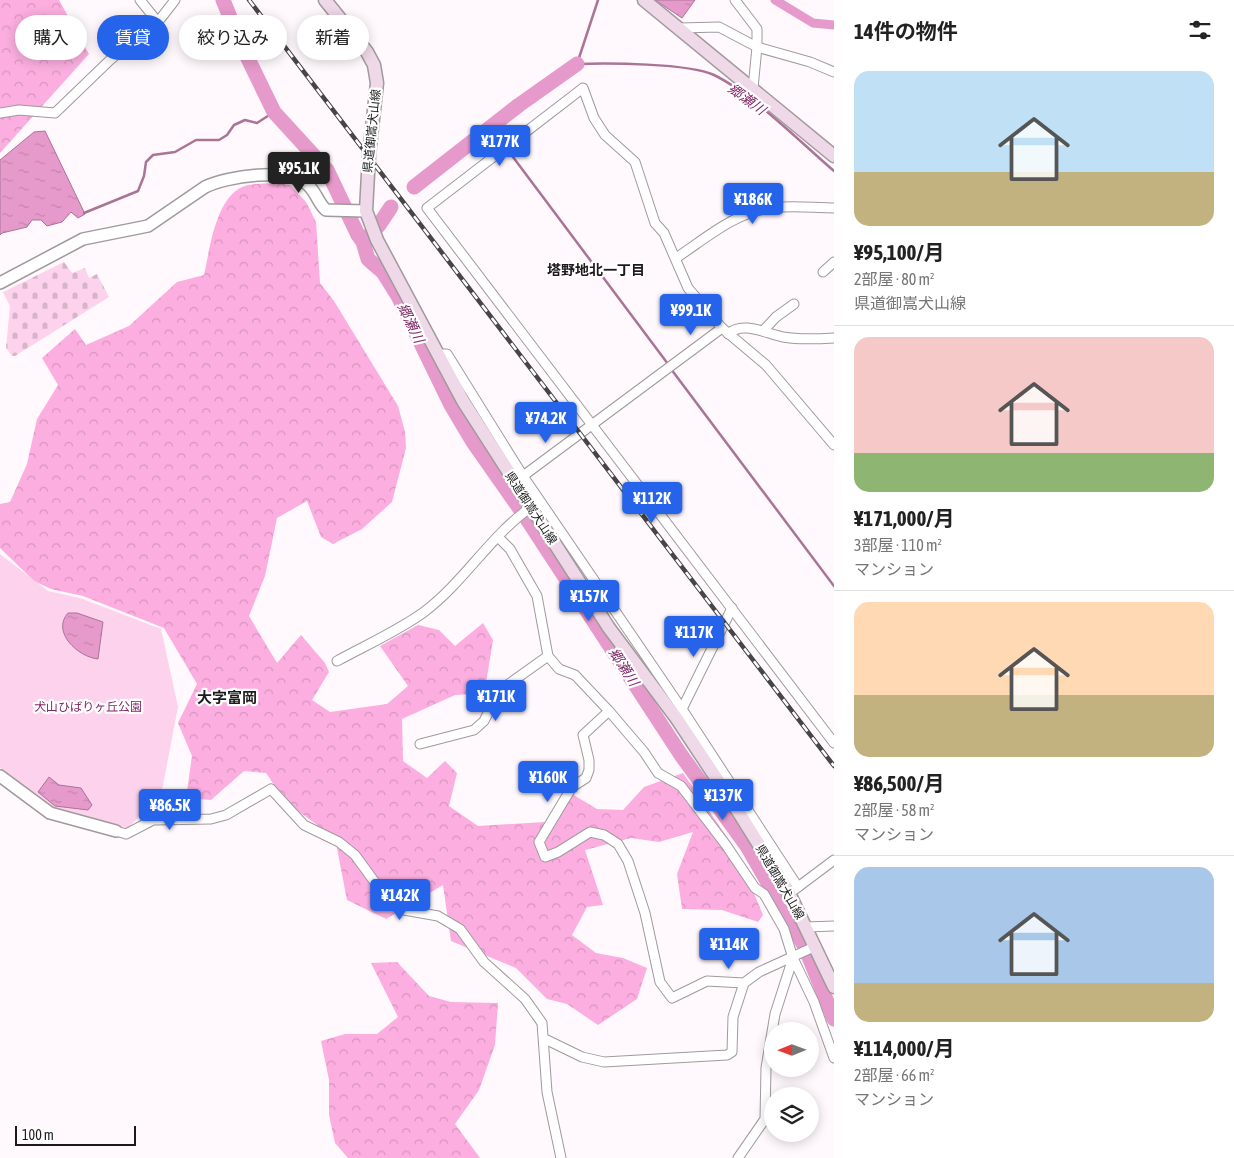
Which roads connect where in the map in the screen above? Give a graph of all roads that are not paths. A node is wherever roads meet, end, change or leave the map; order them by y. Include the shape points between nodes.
1 (140, 0) edge
2 (175, 0) edge
3 (325, 0) edge
4 (644, 0) edge
5 (734, 0) edge
6 (152, 15) edge
7 (162, 15) edge
8 (676, 24) junction
9 (757, 47) junction
10 (110, 60) edge
11 (834, 72) edge
12 (752, 88) junction
13 (0, 113) edge
14 (834, 156) edge
15 (834, 208) edge
16 (363, 213) junction
17 (676, 258) junction
18 (834, 262) edge
19 (823, 272) dead end
20 (0, 283) edge
21 (794, 304) dead end
22 (725, 331) junction
23 (763, 331) junction
24 (834, 338) edge
25 (591, 425) junction
26 (834, 444) edge
27 (519, 479) junction
28 (529, 509) junction
29 (498, 537) junction
30 (732, 608) junction
31 (548, 656) junction
32 (337, 661) dead end
33 (609, 711) junction
34 (679, 714) junction
35 (834, 743) edge
36 (420, 744) dead end
37 (0, 776) edge
38 (116, 831) joint
39 (834, 860) edge
40 (794, 890) junction
41 (834, 926) edge
42 (806, 927) junction
43 (814, 947) junction
44 (793, 958) junction
45 (744, 983) junction
46 (834, 987) edge
47 (545, 1039) junction
48 (834, 1058) edge
49 (560, 1158) edge
50 (738, 1158) edge

1 - 6 street
2 - 7 street
3 - 16 main road, 県道御嵩犬山線 via 374,65 377,82
4 - 8 main road
5 - 9 street via 757,29
8 - 9 street via 718,27
8 - 12 main road
9 - 11 street
9 - 12 street
10 - 13 street via 55,113 19,110
12 - 14 main road
15 - 17 street via 771,208 746,214
16 - 20 street via 326,210 308,184 292,178 244,176 214,182 148,226 83,239
16 - 27 main road, 県道御嵩犬山線 via 463,401
17 - 22 street via 688,288
17 - 25 street via 664,232 655,223 635,162 605,135 594,118 583,88 427,208
18 - 19 street
21 - 23 street via 776,316
22 - 23 street
22 - 25 street via 669,366
22 - 26 street via 766,365
23 - 24 street via 784,337
25 - 27 street
25 - 30 street
27 - 28 main road, 県道御嵩犬山線
27 - 34 street
28 - 29 street
28 - 34 main road, 県道御嵩犬山線 via 609,628
29 - 31 street via 510,549 537,596
29 - 32 street via 424,612
30 - 34 street
30 - 35 street
31 - 33 street via 559,669 575,675
31 - 36 street via 499,691 484,721 474,730
33 - 44 street via 658,773 681,786 755,888 764,894 784,929
33 - 45 street via 583,735 589,770 586,778 572,787 539,842 545,857 590,832 604,835 618,844 628,861 645,913 660,982 672,998 707,981
34 - 40 main road, 県道御嵩犬山線 via 736,808
37 - 38 street via 50,813
38 - 47 street via 126,834 153,820 211,820 271,789 304,825 339,842 355,855 390,903 404,910 438,916 460,929 484,962 537,1014
39 - 40 street
40 - 42 main road, 県道御嵩犬山線
41 - 42 street
42 - 43 main road, 県道御嵩犬山線
43 - 44 street
43 - 46 main road, 県道御嵩犬山線
44 - 45 street via 758,972
44 - 48 street via 814,1002
44 - 50 street via 775,1014 766,1068 765,1119
45 - 47 street via 732,1022 732,1052 727,1055 604,1062 582,1057
47 - 49 street via 547,1092

